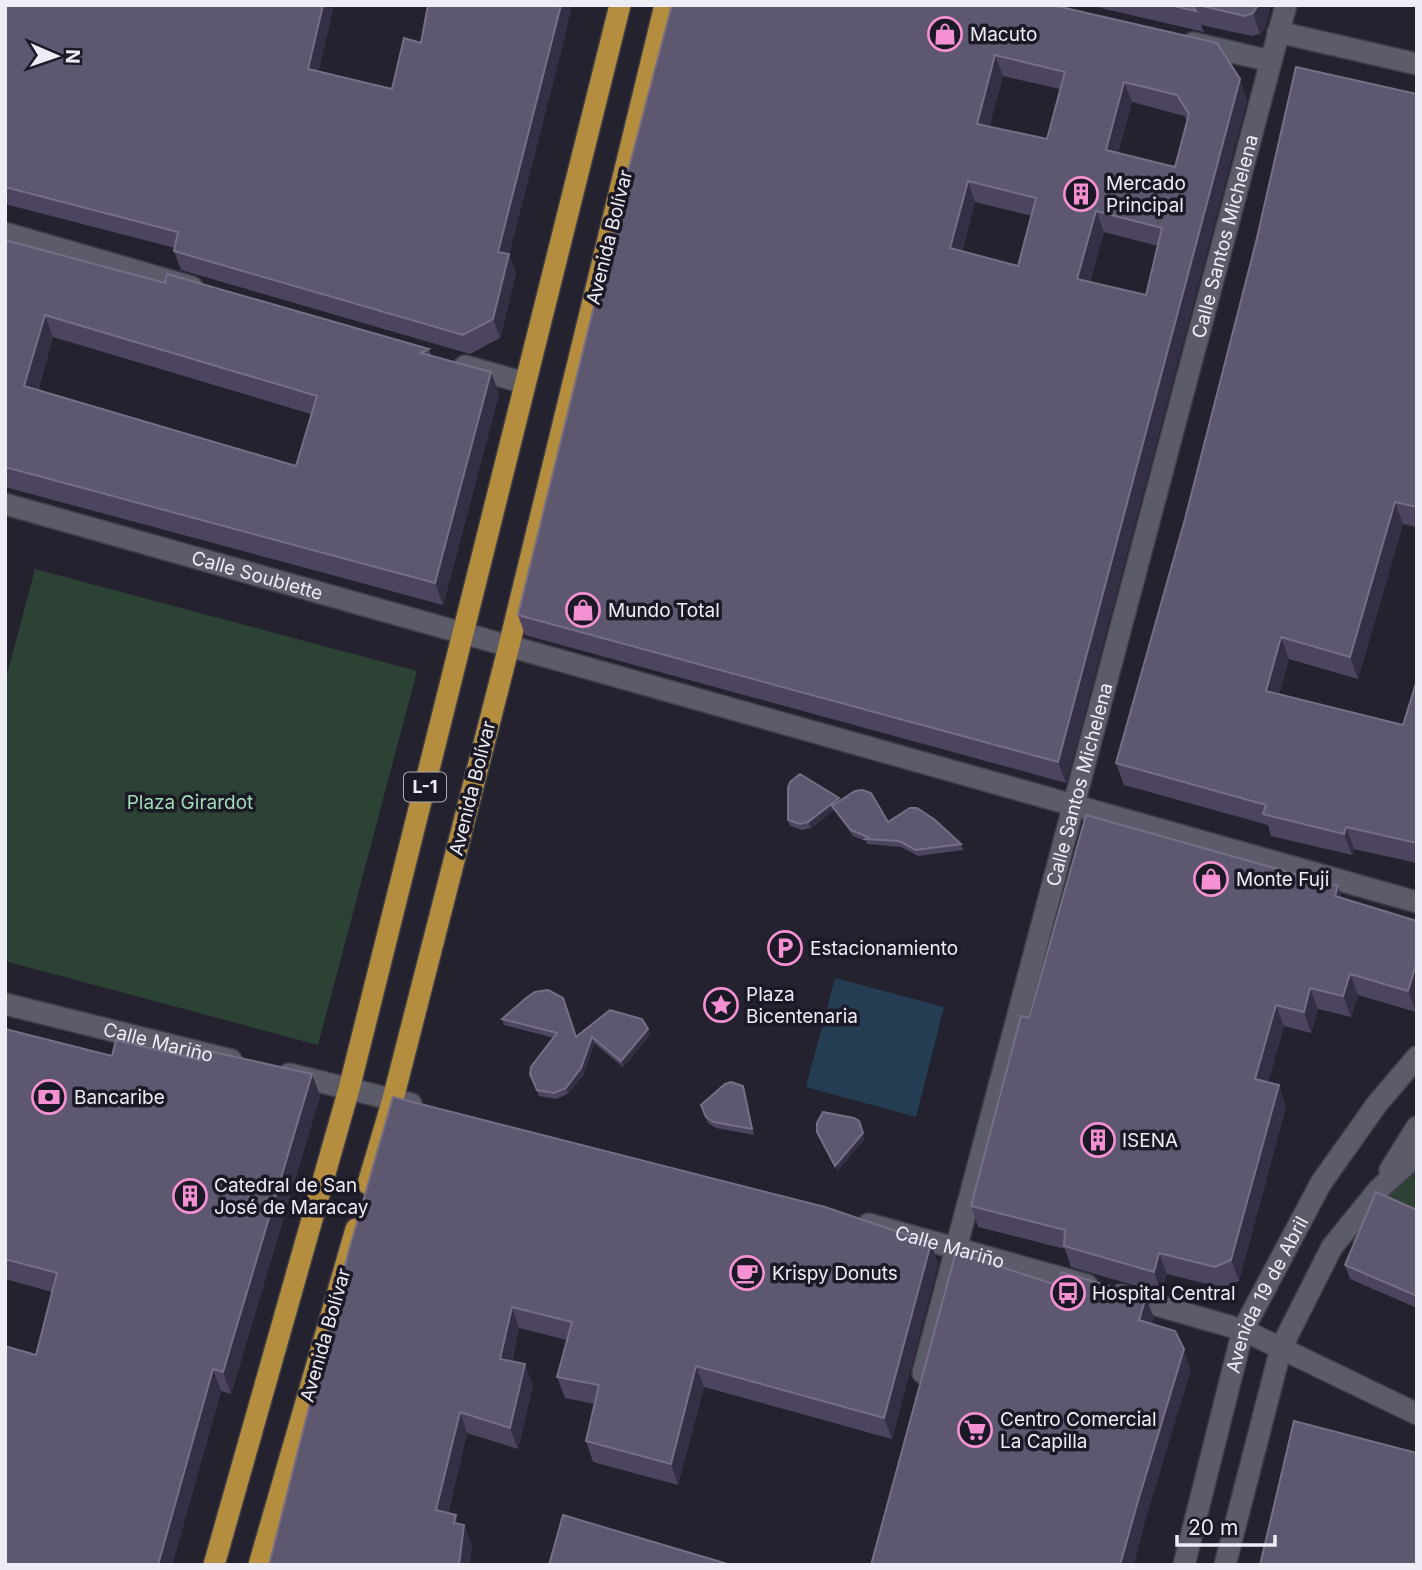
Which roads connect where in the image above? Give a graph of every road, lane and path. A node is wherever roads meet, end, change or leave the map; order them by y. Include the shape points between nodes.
1 (620, 5) edge
2 (665, 5) edge
3 (1286, 5) edge
4 (1278, 32) junction
5 (1170, 38) edge
6 (1271, 61) junction
7 (1417, 64) edge
8 (5, 233) edge
9 (205, 291) edge
10 (445, 360) edge
11 (525, 383) junction
12 (5, 504) edge
13 (463, 633) junction
14 (509, 646) junction
15 (1073, 805) junction
16 (1417, 902) edge
17 (5, 1004) edge
18 (1417, 1057) edge
19 (246, 1063) edge
20 (271, 1070) edge
21 (349, 1089) junction
22 (393, 1100) junction
23 (433, 1110) edge
24 (1417, 1127) edge
25 (1417, 1155) edge
26 (1378, 1190) junction
27 (849, 1219) edge
28 (956, 1247) junction
29 (1243, 1330) junction
30 (1281, 1348) junction
31 (918, 1389) edge
32 (1417, 1414) edge
33 (214, 1565) edge
34 (259, 1565) edge
35 (1184, 1565) edge
36 (1225, 1565) edge

1 - 11 main road, L-1
2 - 14 main road, Avenida Bolívar / L-1
3 - 4 street, Calle Santos Michelena
4 - 6 street, Calle Santos Michelena
4 - 7 street
5 - 6 street
6 - 15 street, Calle Santos Michelena
8 - 9 street
10 - 11 street
11 - 13 main road, L-1
12 - 13 street, Calle Soublette
13 - 14 street, Calle Soublette
13 - 21 main road, L-1
14 - 15 street, Calle Soublette
14 - 22 main road, Avenida Bolívar / L-1
15 - 16 street, Calle Soublette
15 - 28 street, Calle Santos Michelena
17 - 19 street, Calle Mariño
18 - 29 street, Avenida 19 de Abril via 1321,1182
20 - 21 street
21 - 22 street
21 - 33 main road, L-1
22 - 23 street
22 - 34 main road, Avenida Bolívar / L-1
24 - 26 street
25 - 26 street, Avenida 19 de Abril
26 - 30 street, Avenida 19 de Abril via 1332,1247
27 - 28 street, Calle Mariño
28 - 29 street, Calle Mariño
28 - 31 street, Calle Santos Michelena
29 - 30 street, Calle Mariño
29 - 35 street, Avenida 19 de Abril
30 - 32 street, Calle Mariño
30 - 36 street, Avenida 19 de Abril

